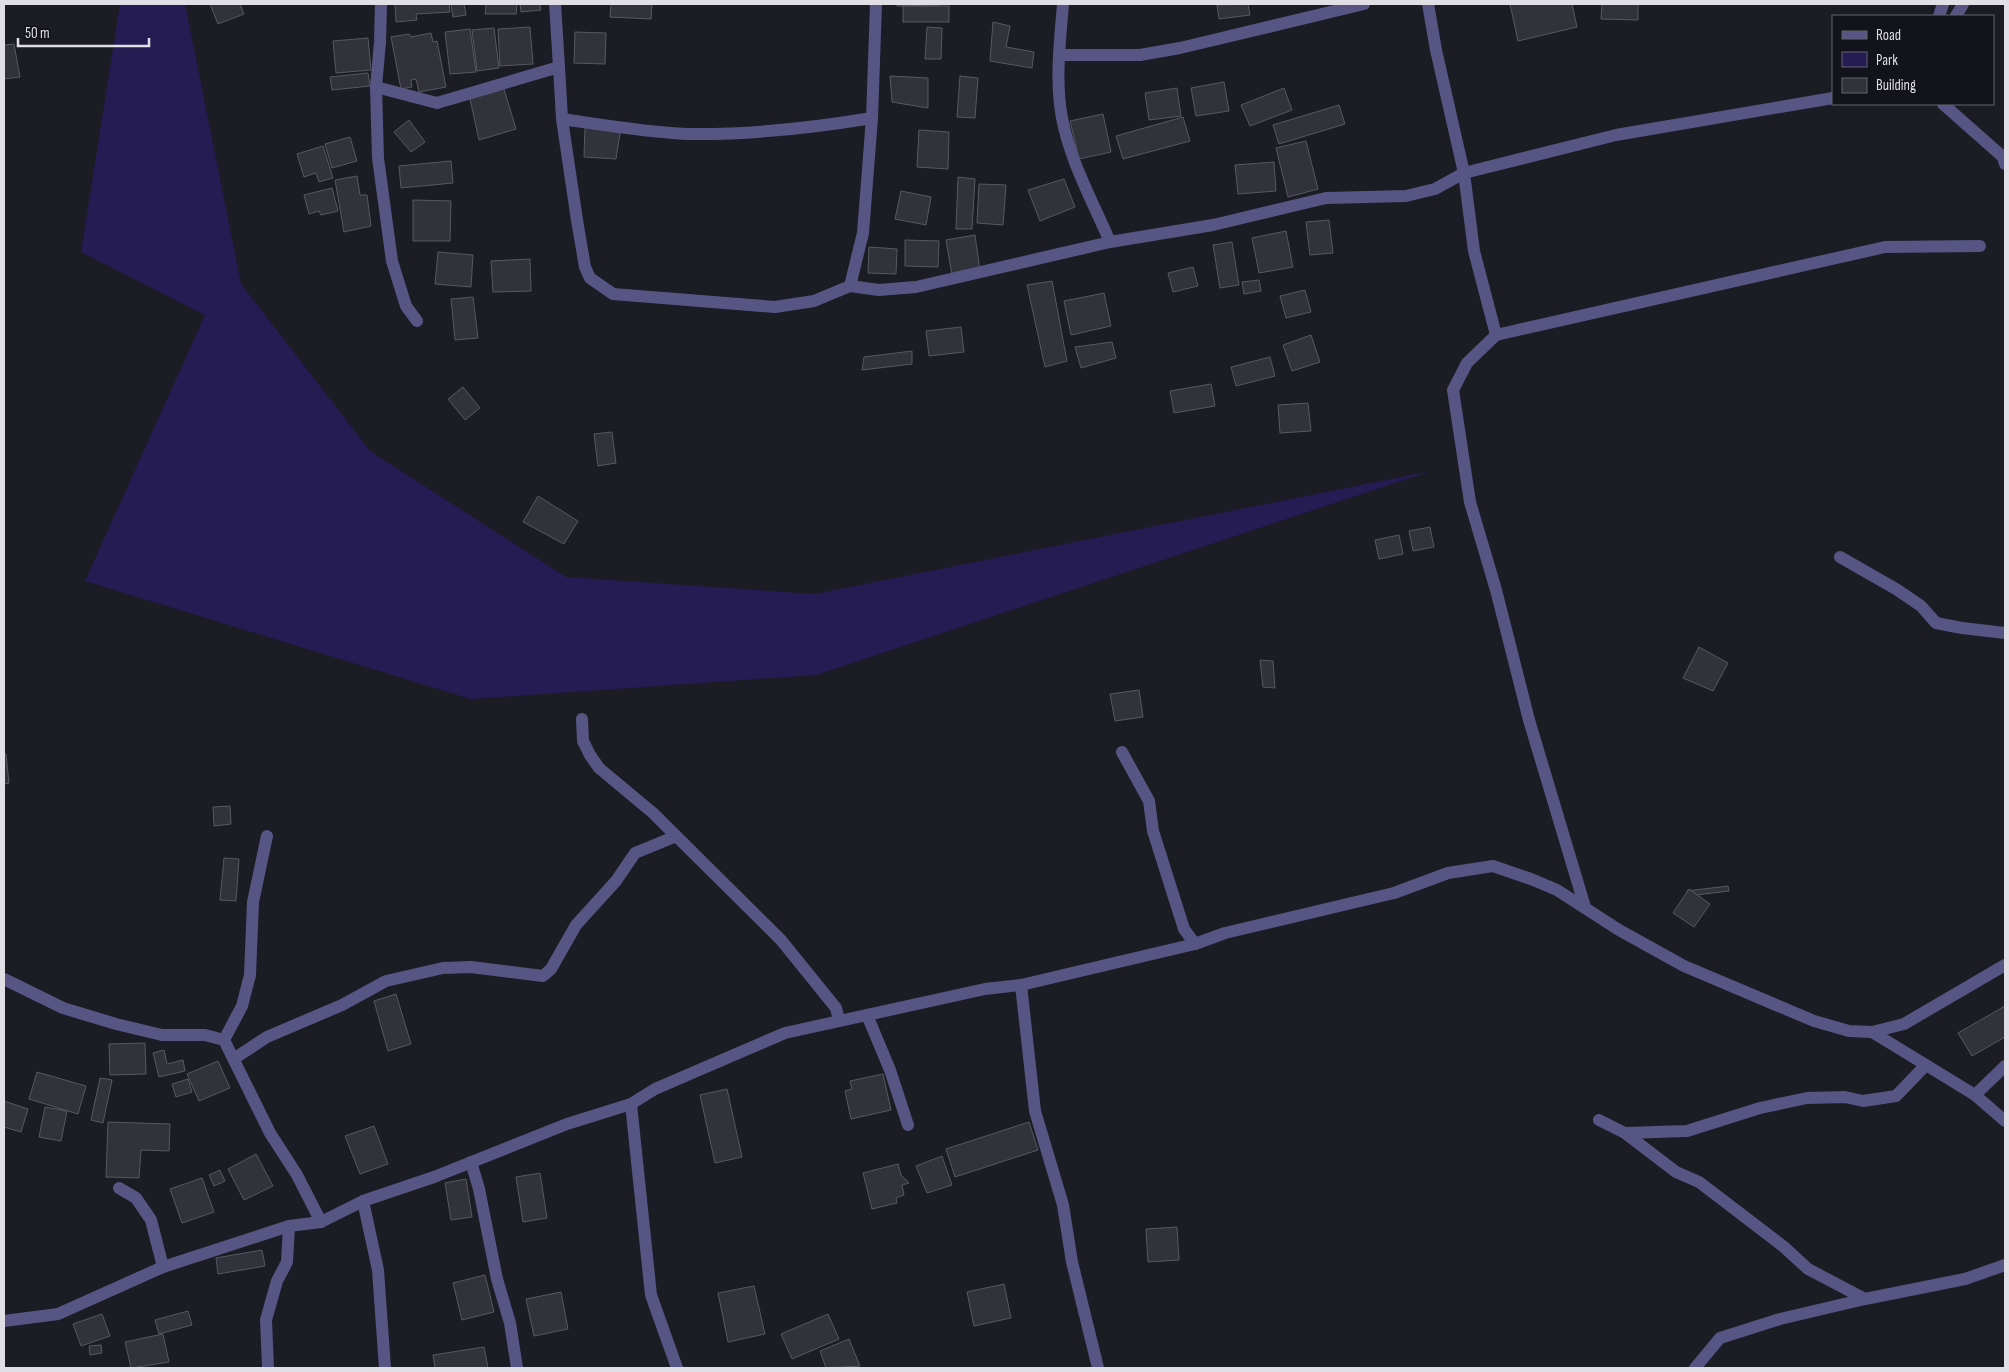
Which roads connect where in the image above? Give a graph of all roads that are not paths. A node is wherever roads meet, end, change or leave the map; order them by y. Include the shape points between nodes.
1 (381, 4) edge
2 (555, 4) edge
3 (876, 4) edge
4 (1063, 4) edge
5 (1364, 4) edge
6 (1428, 4) edge
7 (1963, 4) edge
8 (1957, 15) edge
9 (1059, 55) junction
10 (559, 67) junction
11 (376, 87) junction
12 (1832, 98) edge
13 (1944, 105) edge
14 (872, 118) junction
15 (562, 119) junction
16 (2005, 164) edge
17 (1464, 173) junction
18 (1110, 242) junction
19 (1980, 246) dead end
20 (850, 286) junction
21 (417, 321) dead end
22 (1496, 335) junction
23 (1840, 557) dead end
24 (2005, 633) edge
25 (582, 719) dead end
26 (1122, 752) dead end
27 (266, 836) dead end
28 (674, 837) junction
29 (1585, 907) junction
30 (1194, 944) junction
31 (2005, 965) edge
32 (4, 978) edge
33 (1021, 985) junction
34 (867, 1015) junction
35 (839, 1020) junction
36 (1872, 1032) junction
37 (224, 1040) junction
38 (235, 1058) junction
39 (1926, 1065) junction
40 (2005, 1066) edge
41 (1975, 1095) junction
42 (631, 1104) junction
43 (1599, 1120) dead end
44 (2005, 1121) edge
45 (908, 1125) dead end
46 (1625, 1133) junction
47 (471, 1162) junction
48 (119, 1188) dead end
49 (363, 1201) junction
50 (321, 1222) junction
51 (289, 1226) junction
52 (2005, 1264) edge
53 (163, 1267) junction
54 (1865, 1299) junction
55 (4, 1321) edge
56 (268, 1368) edge
57 (385, 1368) edge
58 (517, 1368) edge
59 (677, 1368) edge
60 (1098, 1368) edge
61 (1695, 1368) edge

1 - 11 street
2 - 10 street
3 - 14 street
4 - 9 street
5 - 9 street via 1148,53
6 - 17 street
7 - 8 street
9 - 18 street via 1061,115 1066,135
10 - 11 street via 437,103
10 - 15 street
11 - 21 street via 378,158 392,260 406,306
12 - 17 street via 1616,135
13 - 16 street via 2003,157
14 - 15 street via 819,127 687,134
14 - 20 street via 863,234
15 - 20 street via 585,267 590,278 600,287 613,294 775,307 814,302
17 - 18 street via 1435,189 1406,196 1326,198 1213,225
17 - 22 street via 1474,251
18 - 20 street via 916,287 879,290
19 - 22 street via 1885,247
22 - 29 street via 1467,363 1453,390 1470,502 1529,720
23 - 24 street via 1921,606 1936,623
25 - 28 street via 583,741 599,768 652,813
26 - 30 street via 1149,801 1153,831 1184,929
27 - 37 street via 252,902 250,975 242,1006
28 - 35 street via 781,940 836,1008
28 - 38 street via 635,853 616,881 576,925 551,969 543,976 444,968 386,981 342,1005 266,1037
29 - 30 street via 1557,890 1493,866 1448,873 1394,893
29 - 36 street via 1684,966 1814,1021 1849,1031
30 - 33 street
31 - 36 street via 1904,1024
32 - 37 street via 63,1008 116,1024 162,1035 205,1035
33 - 34 street via 985,989
33 - 60 street via 1035,1111 1063,1205 1072,1262
34 - 35 street
34 - 45 street
35 - 42 street via 784,1033 655,1089
36 - 39 street
37 - 38 street
38 - 50 street via 270,1133 297,1175
39 - 41 street
39 - 46 street via 1896,1096 1862,1101 1845,1097 1807,1098 1760,1108 1687,1131
40 - 41 street
41 - 44 street
42 - 47 street via 567,1124
42 - 59 street via 651,1295
43 - 46 street
46 - 54 street via 1676,1172 1699,1182 1808,1268
47 - 49 street
47 - 58 street via 510,1323
48 - 53 street via 136,1198 151,1220
49 - 50 street
49 - 57 street via 378,1270
50 - 51 street
51 - 53 street
51 - 56 street via 288,1262 277,1281 266,1320
52 - 54 street via 1965,1279
53 - 55 street via 58,1314
54 - 61 street via 1780,1319 1720,1338

